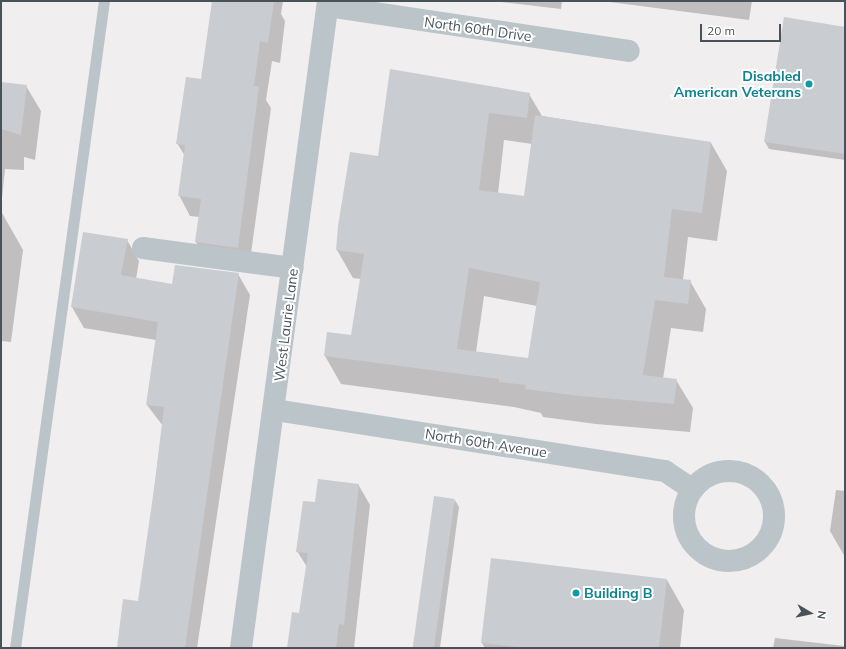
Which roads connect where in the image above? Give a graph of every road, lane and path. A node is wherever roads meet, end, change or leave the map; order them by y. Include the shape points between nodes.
1 (104, 1) edge
2 (328, 4) edge
3 (629, 51) dead end
4 (143, 248) dead end
5 (293, 268) junction
6 (275, 410) junction
7 (692, 489) junction
8 (15, 648) edge
9 (242, 648) edge

1 - 8 lane
2 - 3 street, North 60th Drive
2 - 5 street, West Laurie Lane
4 - 5 street
5 - 6 street, West Laurie Lane
6 - 7 street, North 60th Avenue via 665,471
6 - 9 street, West Laurie Lane
7 - 7 street via 683,514 689,540 698,550 719,561 731,562 743,560 762,547 774,523 770,496 762,485 752,477 726,470 707,477

